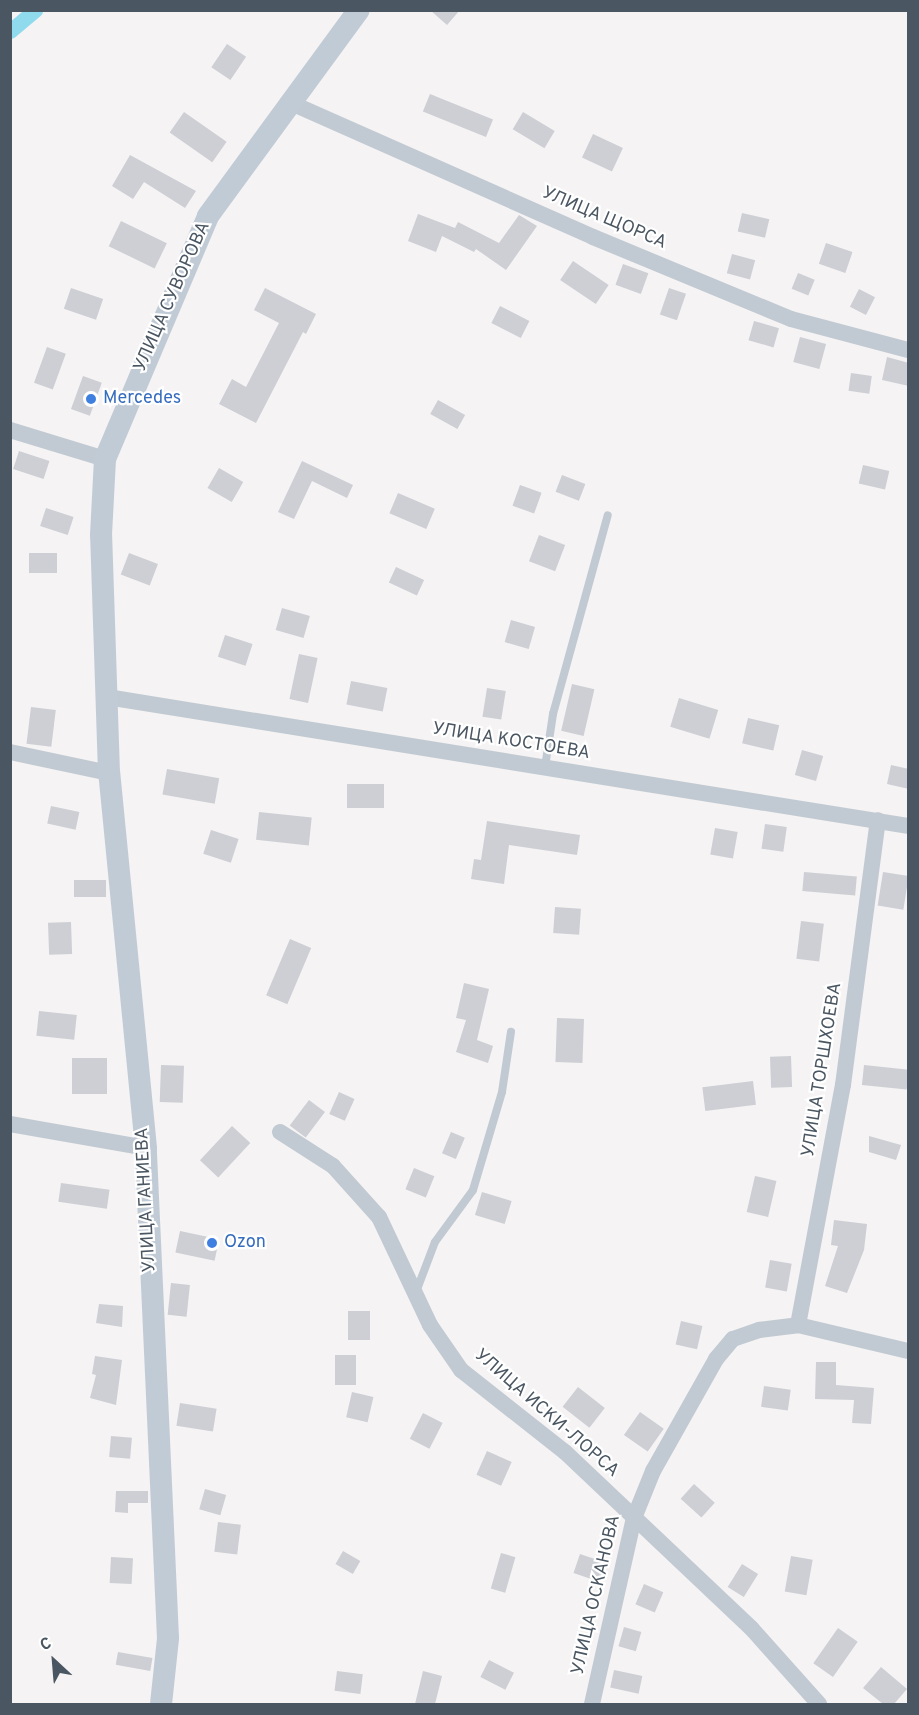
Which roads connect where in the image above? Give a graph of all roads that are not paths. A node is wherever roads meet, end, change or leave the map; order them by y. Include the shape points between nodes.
1 (359, 10) edge
2 (291, 103) junction
3 (909, 350) edge
4 (10, 430) edge
5 (105, 459) junction
6 (608, 515) dead end
7 (107, 697) junction
8 (10, 752) edge
9 (545, 766) junction
10 (109, 773) junction
11 (878, 820) junction
12 (909, 826) edge
13 (511, 1032) dead end
14 (10, 1124) edge
15 (280, 1132) dead end
16 (146, 1148) junction
17 (416, 1292) junction
18 (798, 1325) junction
19 (909, 1351) edge
20 (634, 1518) junction
21 (161, 1704) edge
22 (592, 1704) edge
23 (819, 1704) edge

1 - 2 main road, УЛИЦА СУВОРОВА
2 - 3 street, УЛИЦА ЩОРСА via 790,318
2 - 5 main road, УЛИЦА СУВОРОВА via 208,216
4 - 5 street
5 - 7 main road, УЛИЦА СУВОРОВА via 101,535
6 - 9 lane via 553,714
7 - 9 street, УЛИЦА КОСТОЕВА
7 - 10 main road, УЛИЦА ГАНИЕВА
8 - 10 street
9 - 11 street, УЛИЦА КОСТОЕВА
10 - 16 main road, УЛИЦА ГАНИЕВА
11 - 12 street, УЛИЦА КОСТОЕВА
11 - 18 street, УЛИЦА ТОРШХОЕВА via 843,1085
13 - 17 lane via 502,1092 473,1190 435,1242
14 - 16 street
15 - 17 street, УЛИЦА ИСКИ-ЛОРСА via 333,1166 380,1217
16 - 21 main road, УЛИЦА ГАНИЕВА via 168,1638
17 - 20 street, УЛИЦА ИСКИ-ЛОРСА via 430,1325 461,1370 566,1452
18 - 19 street
18 - 20 street, УЛИЦА ОСКАНОВА via 759,1330 733,1339 716,1359 652,1471
20 - 22 street, УЛИЦА ОСКАНОВА
20 - 23 street, УЛИЦА ИСКИ-ЛОРСА via 752,1629

